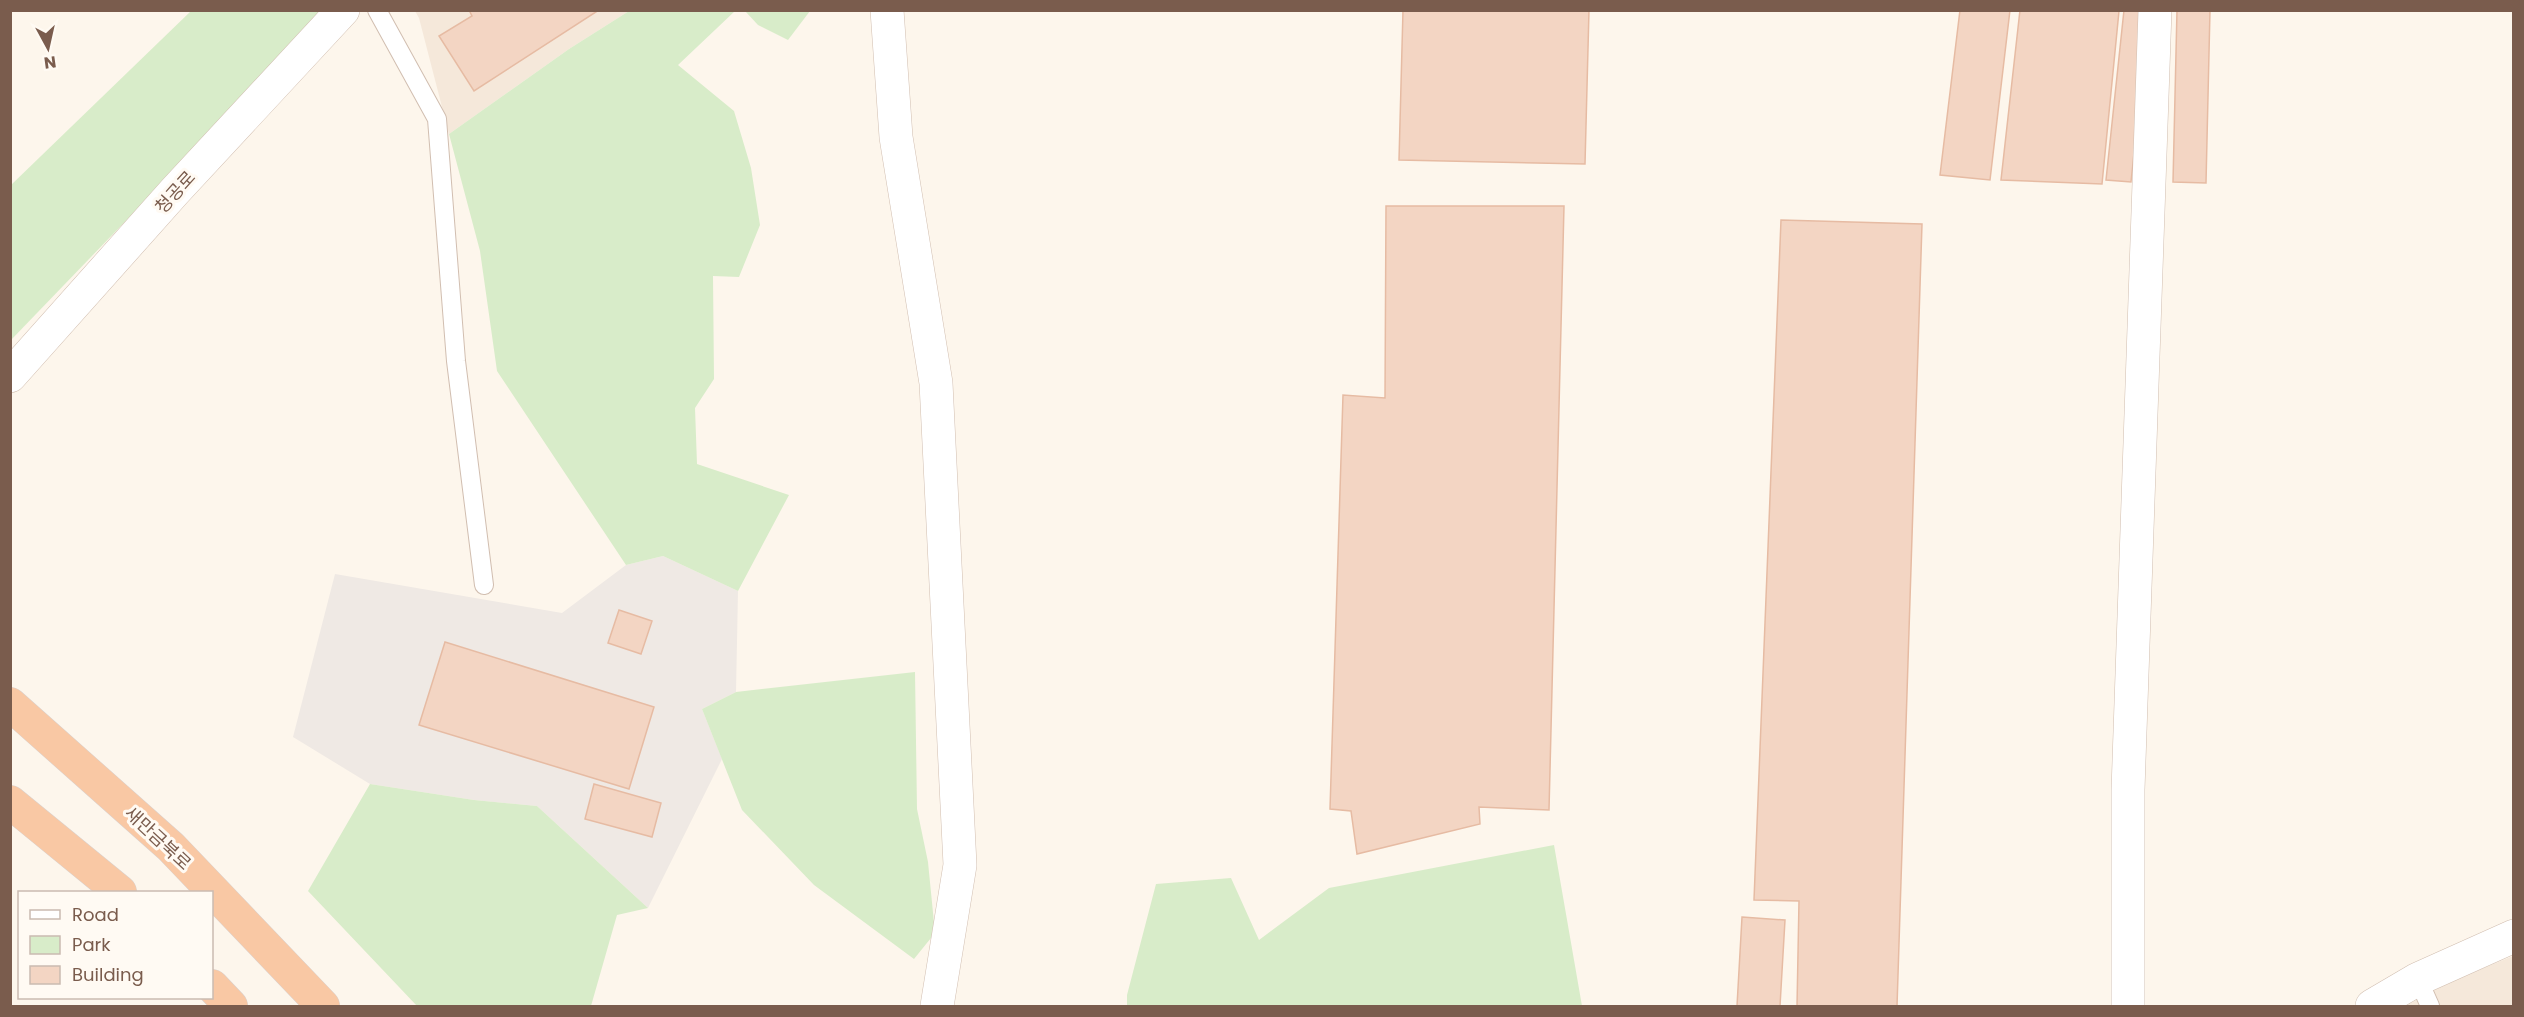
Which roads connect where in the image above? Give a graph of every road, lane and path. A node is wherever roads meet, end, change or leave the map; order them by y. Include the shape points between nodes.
1 (343, 10) edge
2 (377, 10) edge
3 (887, 10) edge
4 (2156, 10) edge
5 (10, 376) edge
6 (484, 585) dead end
7 (10, 704) edge
8 (10, 802) edge
9 (119, 891) edge
10 (2514, 936) edge
11 (213, 987) edge
12 (2424, 993) edge
13 (231, 1006) edge
14 (323, 1006) edge
15 (937, 1006) edge
16 (2128, 1006) edge
17 (2372, 1006) edge

1 - 5 street, 청공로
2 - 6 lane via 437,118 456,362
3 - 15 street via 896,136 936,383 960,866
4 - 16 street via 2128,790
7 - 14 highway, 새만금북로 via 171,847
8 - 9 highway
10 - 12 street
11 - 13 highway
12 - 17 street

